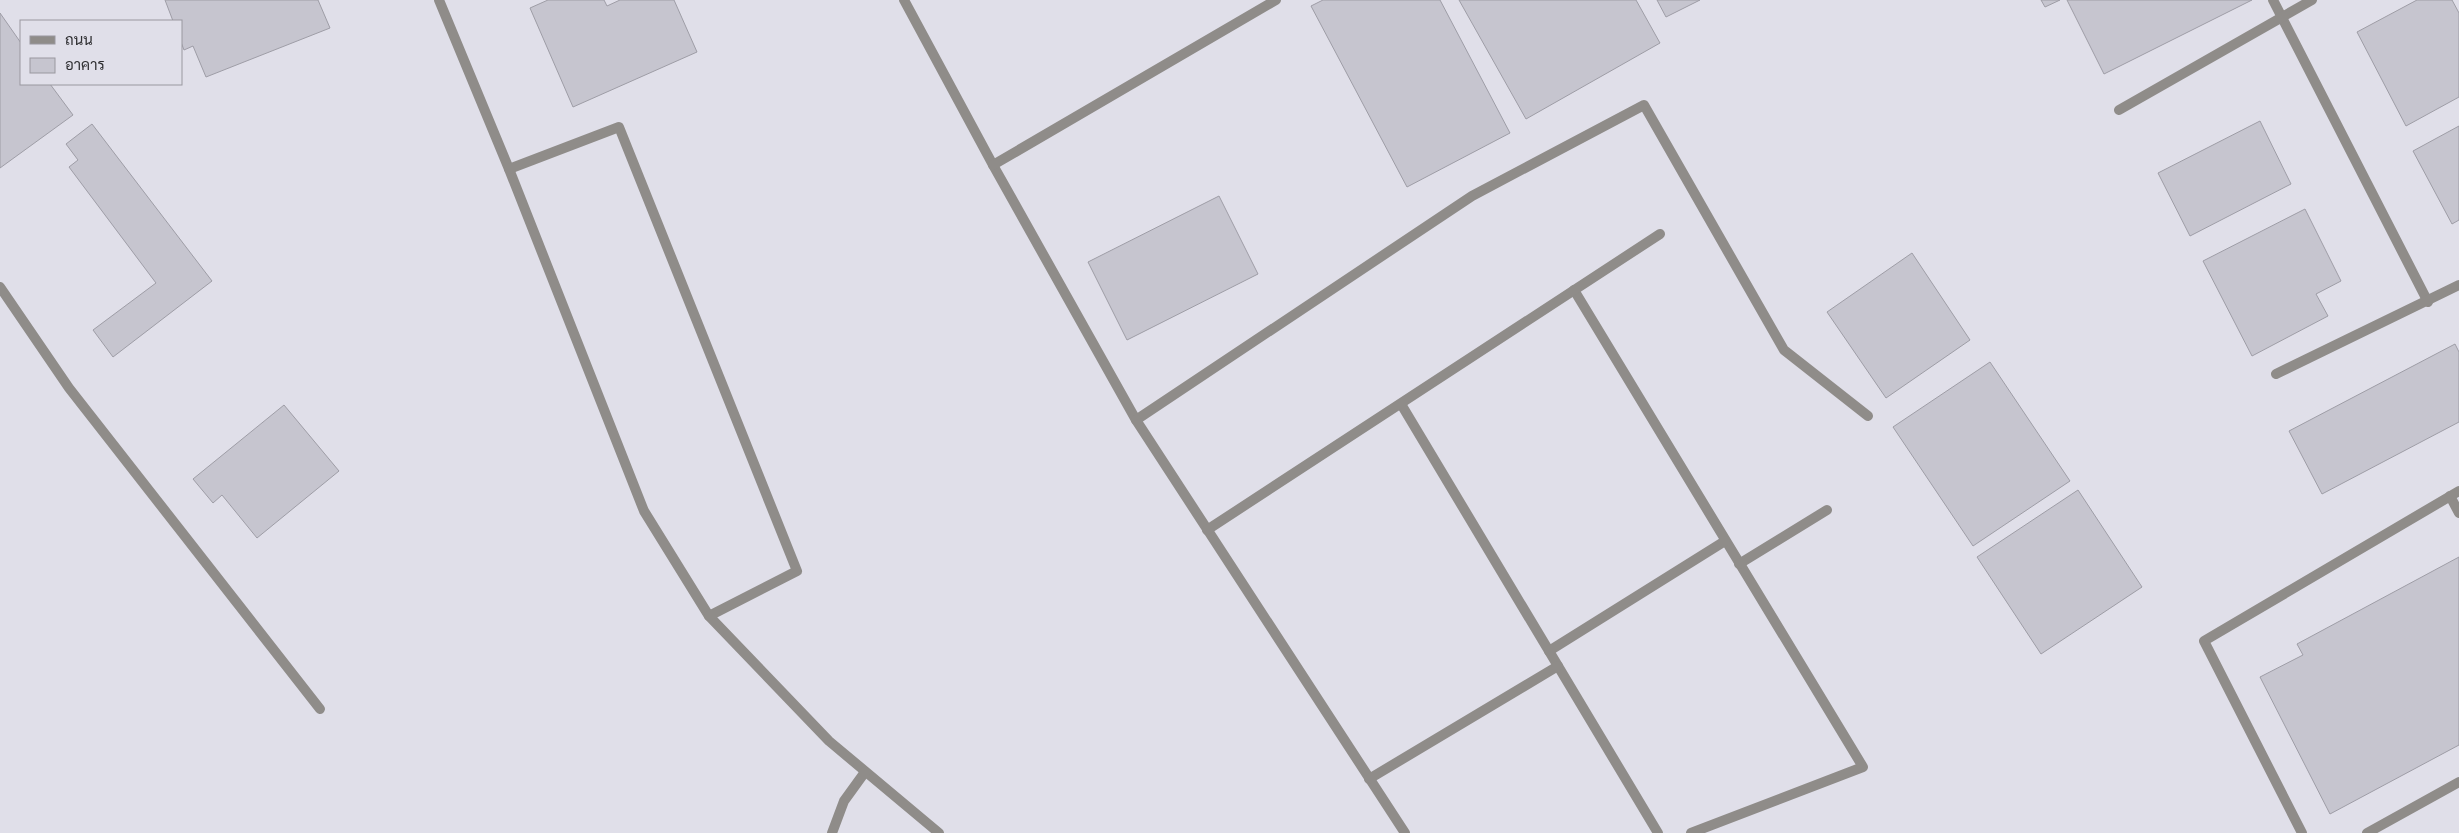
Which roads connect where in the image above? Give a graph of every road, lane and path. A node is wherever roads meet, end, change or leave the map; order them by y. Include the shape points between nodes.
1 (439, 0) edge
2 (904, 0) edge
3 (1276, 0) edge
4 (2273, 0) edge
5 (2312, 0) edge
6 (2282, 16) junction
7 (2119, 110) dead end
8 (992, 165) junction
9 (509, 169) junction
10 (1660, 234) dead end
11 (2459, 285) edge
12 (0, 287) edge
13 (1574, 290) junction
14 (2428, 302) junction
15 (2276, 374) dead end
16 (1401, 404) junction
17 (1868, 416) dead end
18 (1136, 420) junction
19 (2454, 493) edge
20 (1827, 510) dead end
21 (2459, 513) edge
22 (1207, 530) junction
23 (1725, 541) junction
24 (1739, 564) junction
25 (709, 616) junction
26 (1549, 650) junction
27 (1558, 666) junction
28 (320, 709) dead end
29 (865, 772) junction
30 (1369, 778) junction
31 (2459, 782) edge
32 (832, 833) edge
33 (939, 833) edge
34 (1405, 833) edge
35 (1658, 833) edge
36 (1691, 833) edge
37 (2302, 833) edge
38 (2367, 833) edge

1 - 9 street
2 - 8 street
3 - 8 street
4 - 6 street
5 - 6 street
6 - 7 street
6 - 14 street
8 - 18 street
9 - 25 street via 644,511
9 - 25 street via 619,127 797,571
10 - 13 street
11 - 14 street
12 - 28 street via 69,388
13 - 16 street
13 - 23 street
14 - 15 street
16 - 22 street
16 - 26 street
17 - 18 street via 1784,350 1644,105 1472,196
18 - 22 street
19 - 21 street
19 - 37 street via 2204,642
20 - 24 street
22 - 30 street
23 - 24 street
23 - 26 street
24 - 36 street via 1862,766
25 - 29 street via 829,742
26 - 27 street
27 - 30 street
27 - 35 street
29 - 32 street via 844,801
29 - 33 street
30 - 34 street
31 - 38 street

